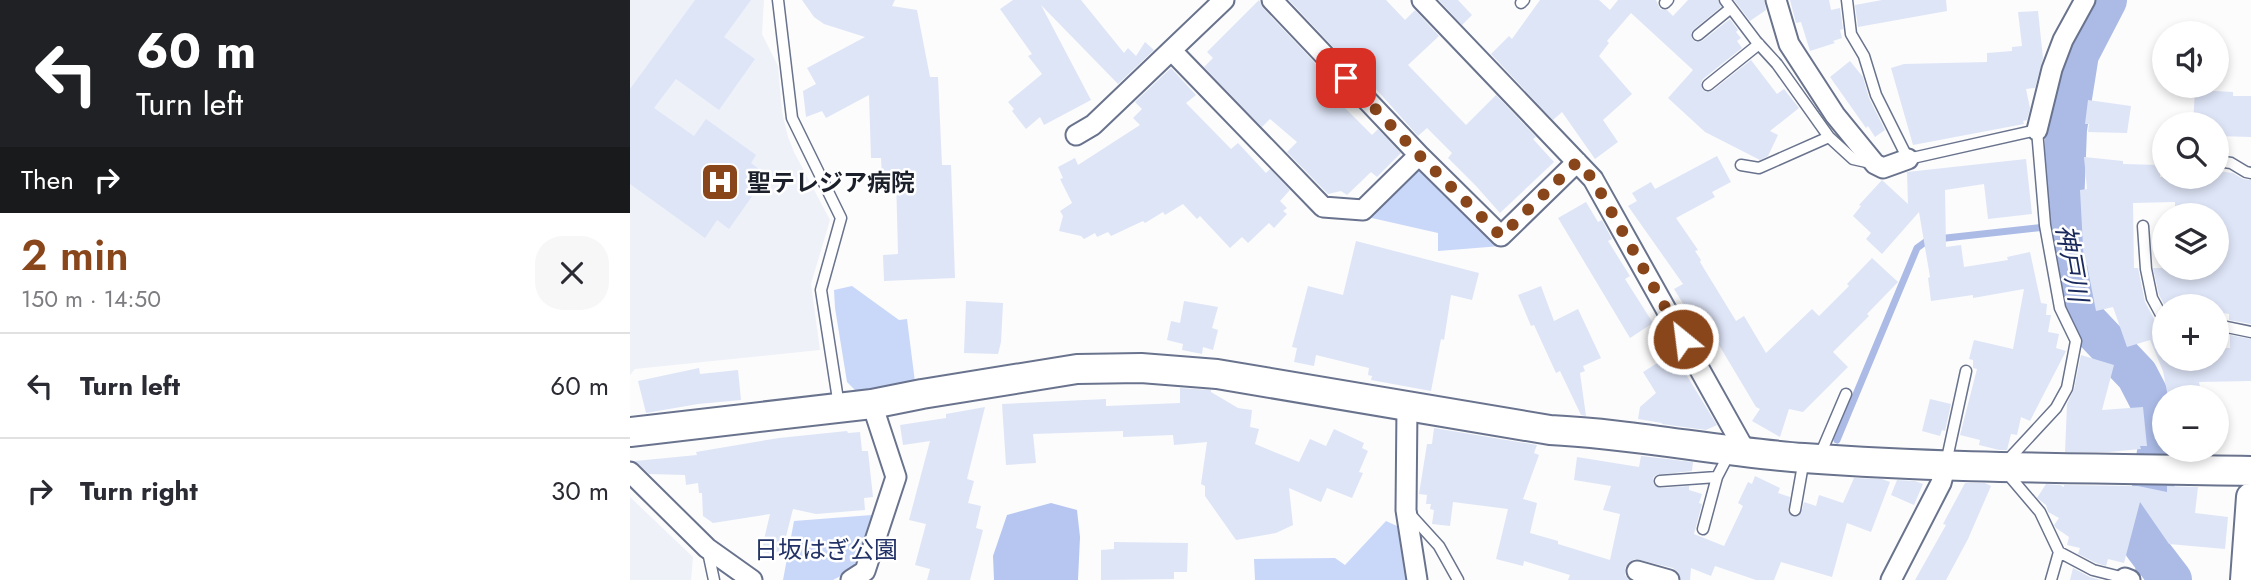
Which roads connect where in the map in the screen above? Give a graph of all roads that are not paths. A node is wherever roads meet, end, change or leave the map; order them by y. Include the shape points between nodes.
1 (778, 0) edge
2 (1224, 0) edge
3 (1272, 0) edge
4 (1422, 0) edge
5 (1776, 0) edge
6 (1847, 0) edge
7 (2085, 0) edge
8 (1728, 4) edge
9 (1698, 35) dead end
10 (1759, 44) junction
11 (1172, 51) junction
12 (1708, 85) dead end
13 (2037, 130) junction
14 (1076, 135) dead end
15 (1829, 137) junction
16 (1419, 155) junction
17 (1908, 159) junction
18 (1577, 162) junction
19 (2229, 163) edge
20 (1875, 164) junction
21 (1741, 165) dead end
22 (2251, 173) edge
23 (2143, 226) dead end
24 (2152, 298) edge
25 (2229, 328) edge
26 (2251, 332) edge
27 (1966, 371) dead end
28 (1846, 394) dead end
29 (872, 404) junction
30 (839, 406) junction
31 (1407, 407) junction
32 (630, 432) edge
33 (1739, 453) junction
34 (1811, 459) junction
35 (1946, 464) junction
36 (2002, 467) junction
37 (2251, 471) edge
38 (630, 472) edge
39 (1717, 477) junction
40 (1660, 481) dead end
41 (2251, 496) edge
42 (1406, 510) junction
43 (1795, 510) dead end
44 (1703, 529) dead end
45 (707, 548) junction
46 (2059, 552) junction
47 (1637, 571) dead end
48 (1665, 579) edge
49 (2128, 579) edge
50 (714, 580) edge
51 (752, 580) edge
52 (851, 580) edge
53 (1417, 580) edge
54 (1458, 580) edge
55 (1891, 580) edge
56 (2051, 580) edge
57 (2245, 580) edge

1 - 30 lane via 792,118 841,218 821,290
2 - 11 street
3 - 16 street
4 - 18 street
5 - 20 street via 1789,44 1835,115
6 - 17 lane via 1852,34
7 - 13 street via 2052,68
8 - 9 lane
8 - 10 lane
10 - 12 lane
10 - 15 lane
11 - 14 street via 1093,125
11 - 16 street via 1323,206 1363,210
13 - 17 lane
13 - 36 lane via 2045,225 2060,308 2076,341 2067,388 2056,408
15 - 20 lane via 1853,159
15 - 21 lane via 1759,167
16 - 18 street via 1501,236
17 - 20 street via 1883,168
18 - 33 street via 1593,179
19 - 22 lane
23 - 24 lane
25 - 26 lane
27 - 35 lane
28 - 34 lane
29 - 30 street
29 - 31 street via 1077,369 1141,368 1217,374
29 - 52 street via 896,477 865,571
30 - 32 street
31 - 33 street
31 - 42 street
33 - 34 street
33 - 39 lane
34 - 35 street
34 - 43 lane
35 - 36 street
35 - 55 street via 1941,483
36 - 37 street
36 - 46 lane via 2040,512
38 - 45 street
39 - 40 lane
39 - 44 lane
41 - 57 street
42 - 53 street
42 - 54 lane via 1439,546
45 - 50 lane
45 - 51 street
46 - 49 lane via 2093,570
46 - 56 lane
47 - 48 street

